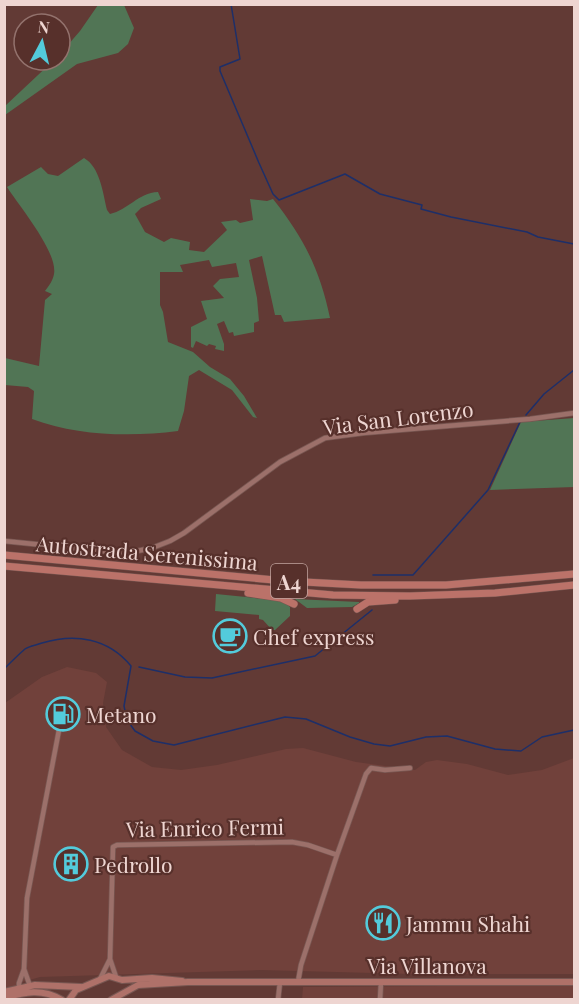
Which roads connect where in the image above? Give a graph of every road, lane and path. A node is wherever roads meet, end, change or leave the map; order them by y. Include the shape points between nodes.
1 (574, 413) edge
2 (4, 541) edge
3 (4, 555) edge
4 (4, 567) edge
5 (574, 574) edge
6 (574, 585) edge
7 (229, 587) junction
8 (410, 596) junction
9 (294, 604) dead end
10 (357, 609) dead end
11 (59, 730) dead end
12 (410, 768) dead end
13 (337, 855) junction
14 (110, 959) junction
15 (24, 969) junction
16 (117, 978) junction
17 (100, 979) junction
18 (188, 982) junction
19 (280, 982) junction
20 (298, 982) junction
21 (381, 982) junction
22 (574, 982) edge
23 (30, 986) junction
24 (82, 987) junction
25 (19, 988) junction
26 (4, 992) edge
27 (120, 994) junction
28 (4, 998) edge
29 (62, 999) edge
30 (69, 999) edge
31 (111, 999) edge
32 (278, 999) edge
33 (380, 999) edge

1 - 2 street, Via San Lorenzo via 325,438 280,462 184,533 152,548 113,552
3 - 5 highway, Autostrada Serenissima / A4 via 361,585 446,585
4 - 7 highway, Autostrada Serenissima / A4
6 - 8 highway, Autostrada Serenissima / A4
7 - 8 highway, Autostrada Serenissima / A4 via 306,594
7 - 9 highway
8 - 10 highway via 368,602
11 - 15 street via 25,906
12 - 13 street via 371,768
13 - 14 street, Via Enrico Fermi via 292,842 115,846 111,851
13 - 20 street
14 - 16 street, Via Enrico Fermi
14 - 17 street, Via Enrico Fermi
15 - 23 street
15 - 25 street
16 - 17 main road, Via Villanova
16 - 18 main road, Via Villanova
16 - 27 main road via 122,985
17 - 24 main road, Via Villanova
18 - 19 main road, Via Villanova
18 - 27 main road, Via Villanova via 138,985
19 - 20 main road, Via Villanova
19 - 32 street
20 - 21 main road, Via Villanova
21 - 22 main road, Via Villanova
21 - 33 street
23 - 24 main road
23 - 25 main road
24 - 30 main road
25 - 26 main road
27 - 31 main road, Via Villanova
28 - 29 main road via 35,991

